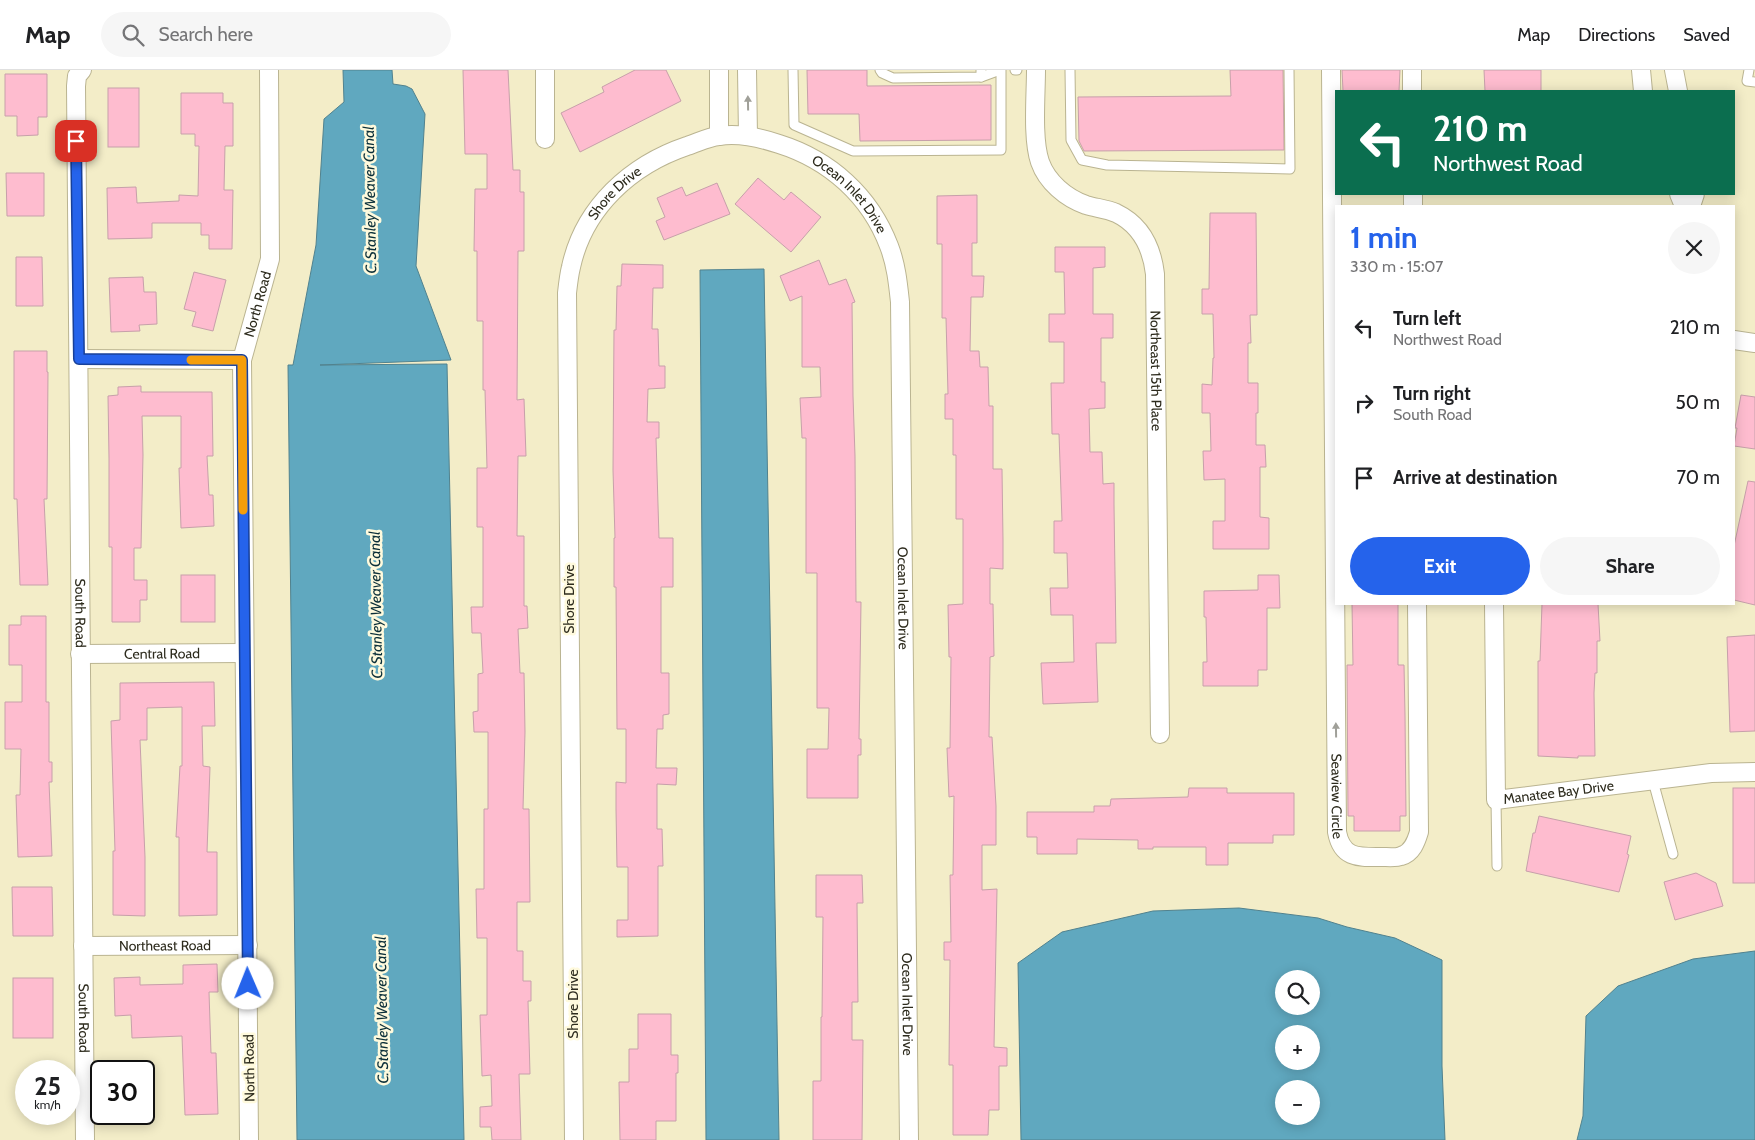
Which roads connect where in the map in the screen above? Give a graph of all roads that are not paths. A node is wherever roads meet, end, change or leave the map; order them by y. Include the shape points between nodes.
1 (270, 70) edge
2 (545, 70) edge
3 (719, 70) edge
4 (747, 70) edge
5 (793, 70) edge
6 (880, 70) edge
7 (1000, 70) edge
8 (1036, 70) edge
9 (1070, 70) edge
10 (1289, 70) edge
11 (1331, 70) edge
12 (1412, 70) edge
13 (1641, 70) edge
14 (1674, 70) edge
15 (1748, 70) edge
16 (981, 73) edge
17 (79, 78) edge
18 (1755, 82) edge
19 (1412, 90) edge
20 (1643, 90) edge
21 (1678, 90) edge
22 (719, 136) junction
23 (748, 136) junction
24 (544, 140) dead end
25 (1735, 340) edge
26 (1755, 343) edge
27 (79, 359) junction
28 (242, 360) junction
29 (1335, 424) edge
30 (1336, 605) edge
31 (1417, 605) edge
32 (1494, 605) edge
33 (244, 653) junction
34 (80, 654) junction
35 (1160, 734) dead end
36 (1755, 772) edge
37 (1653, 780) junction
38 (1496, 800) junction
39 (1673, 854) dead end
40 (1497, 866) dead end
41 (248, 945) junction
42 (83, 946) junction
43 (85, 1140) edge
44 (249, 1140) edge
45 (574, 1140) edge
46 (909, 1140) edge

1 - 28 street, North Road via 270,260
2 - 24 street
3 - 22 street
23 -> 4 street
5 - 7 lane via 794,125 853,150 1001,150
6 - 16 lane via 893,78
7 - 16 lane
8 - 35 street, Northeast 15th Place via 1036,147 1048,177 1071,198 1128,220 1148,244 1153,259
9 - 10 lane via 1071,140 1082,160 1107,165 1290,168
11 - 29 street, Seaview Circle
12 - 19 street
13 - 20 street
14 - 21 street
15 - 18 lane via 1748,81
17 - 27 street, South Road
22 - 23 street, Ocean Inlet Drive
22 - 45 street, Shore Drive via 667,153 620,183 593,215 580,240 571,266 567,293
23 - 46 street, Ocean Inlet Drive via 796,149 843,178 878,222 890,247 897,274 900,302
25 - 26 street
27 - 28 street
27 - 34 street, South Road
28 - 33 street, North Road
31 -> 30 street, Seaview Circle via 1419,832 1416,843 1401,856 1360,857 1343,848 1337,832
32 - 38 street, Manatee Bay Drive
33 - 34 street, Central Road
33 - 41 street, North Road
34 - 42 street, South Road
36 - 37 street, Manatee Bay Drive
37 - 38 street, Manatee Bay Drive
37 - 39 lane
38 - 40 lane
41 - 42 street, Northeast Road
41 - 44 street, North Road
42 - 43 street, South Road

